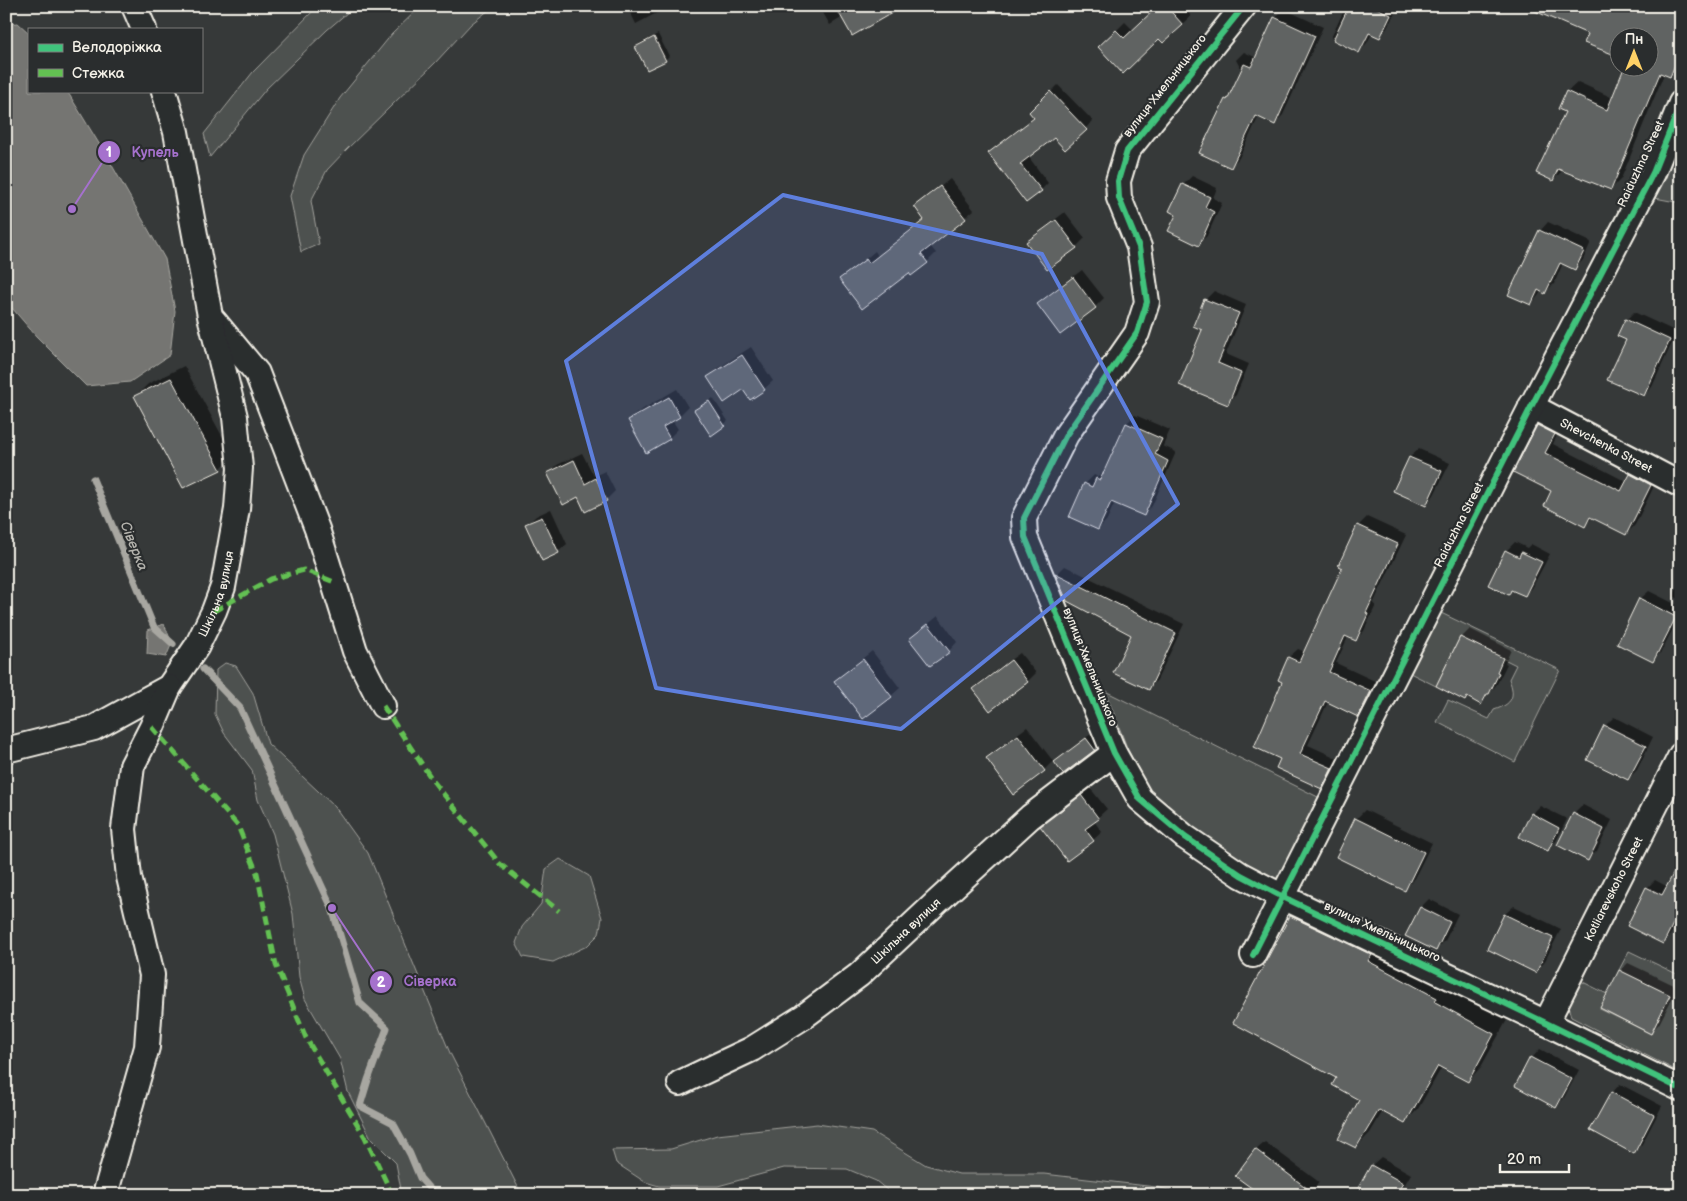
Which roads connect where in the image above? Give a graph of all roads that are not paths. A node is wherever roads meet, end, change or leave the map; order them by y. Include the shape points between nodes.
1 (134, 6) edge
2 (1244, 6) edge
3 (144, 28) edge
4 (164, 92) edge
5 (1681, 103) edge
6 (210, 316) junction
7 (1532, 406) junction
8 (1681, 486) edge
9 (169, 687) junction
10 (382, 706) dead end
11 (6, 750) edge
12 (1114, 753) junction
13 (1681, 755) edge
14 (1284, 898) junction
15 (1253, 955) dead end
16 (1546, 1023) junction
17 (680, 1083) dead end
18 (1681, 1089) edge
19 (105, 1195) edge

1 - 3 street
2 - 12 street, вулиця Хмельницького via 1127,151 1118,181 1119,198 1139,247 1147,302 1137,333 1066,435 1024,518 1025,537
4 - 6 street, Шкільна вулиця via 176,132
5 - 7 street, Raiduzhna Street via 1653,173
6 - 9 street, Шкільна вулиця via 235,417 240,468 237,509 223,587 214,612 197,646
6 - 10 street, Шкільна вулиця via 256,373 317,529 355,651
7 - 8 street, Shevchenka Street
7 - 14 street, Raiduzhna Street
9 - 11 street, Шкільна вулиця via 94,728
9 - 19 street via 132,766 125,820 129,877 152,975 147,1047
12 - 14 street, вулиця Хмельницького via 1140,799 1177,830 1242,875
12 - 17 street, Шкільна вулиця via 1030,817 859,975 752,1050
13 - 16 street, Kotliarevskoho Street
14 - 15 street, Raiduzhna Street
14 - 16 street, вулиця Хмельницького
16 - 18 street, вулиця Хмельницького

